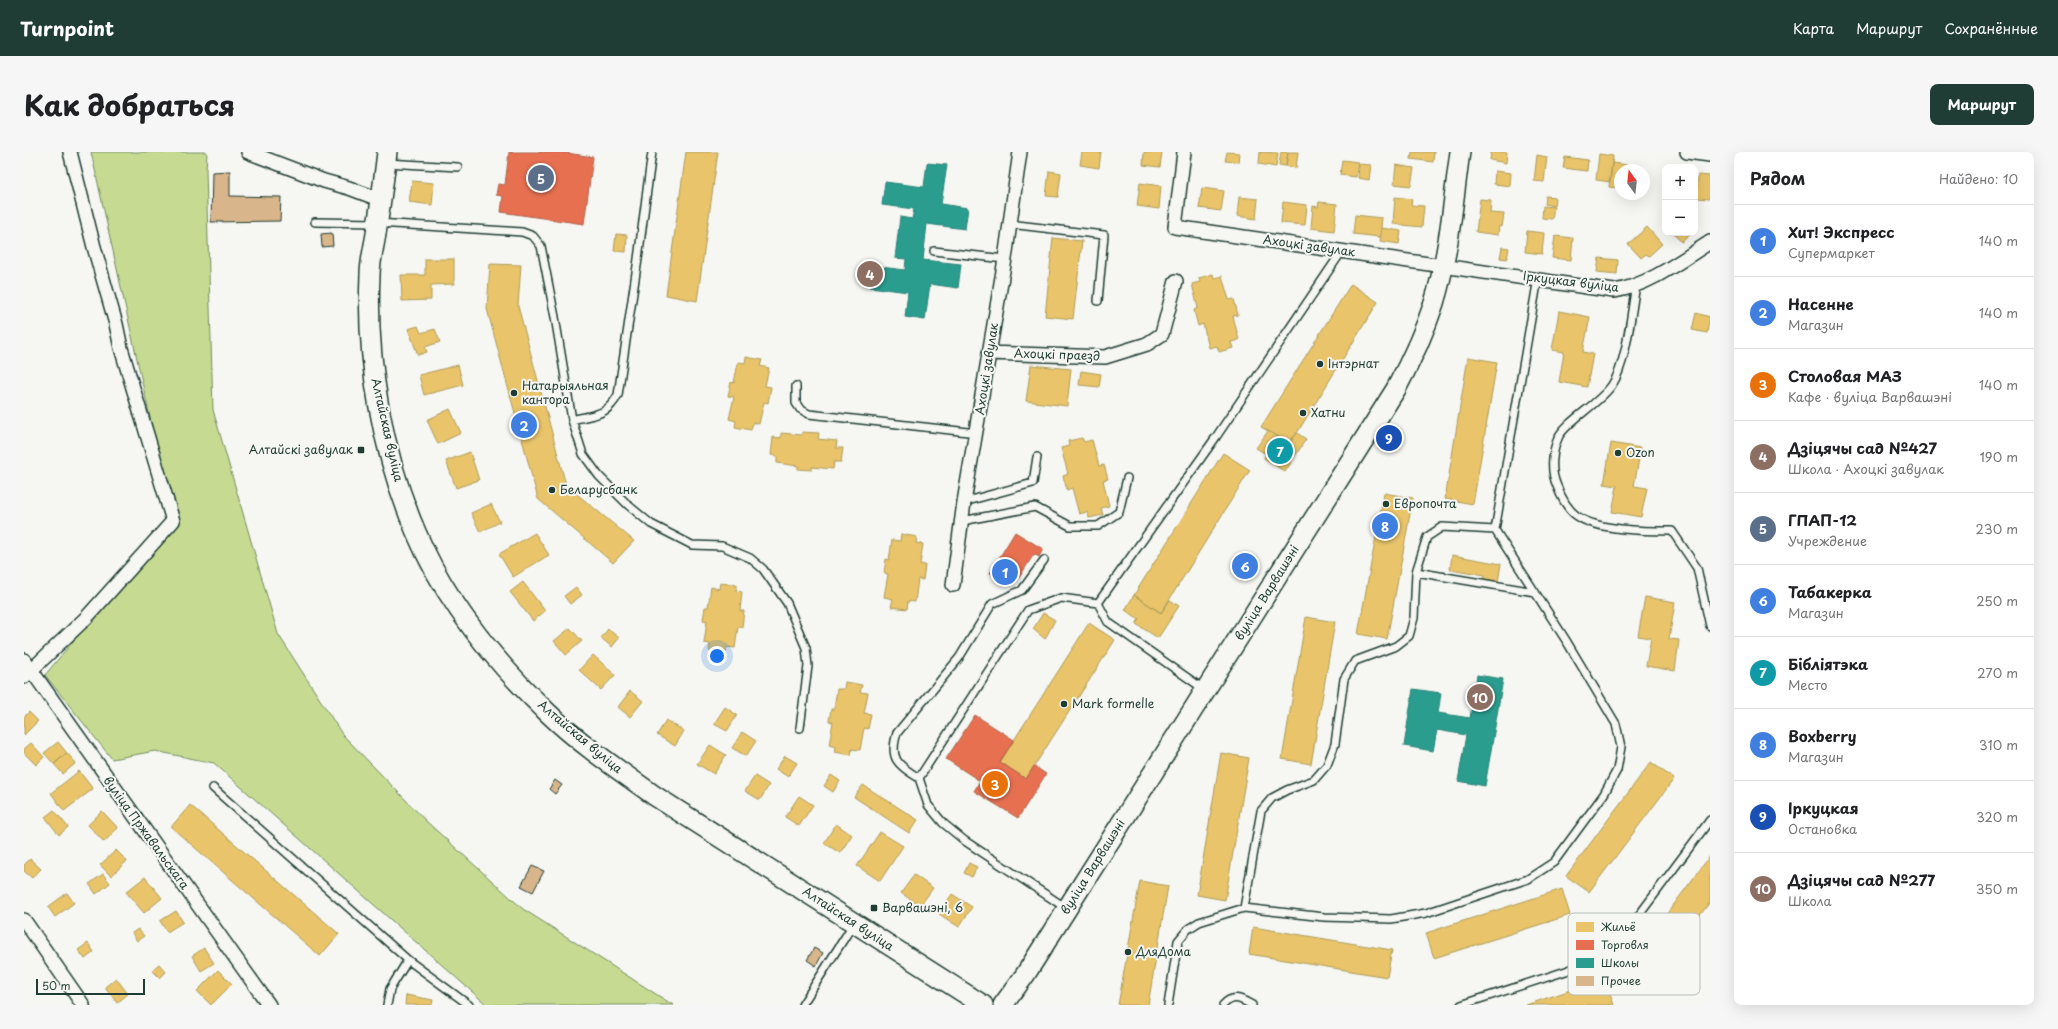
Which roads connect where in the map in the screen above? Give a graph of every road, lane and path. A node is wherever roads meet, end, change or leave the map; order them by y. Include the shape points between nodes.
1 (70, 152) edge
2 (248, 152) edge
3 (652, 152) edge
4 (1020, 152) edge
5 (1184, 152) edge
6 (1460, 152) edge
7 (1687, 152) edge
8 (1710, 156) edge
9 (387, 158) edge
10 (458, 167) dead end
11 (381, 200) junction
12 (315, 222) dead end
13 (377, 222) junction
14 (1009, 224) junction
15 (1710, 242) edge
16 (934, 251) dead end
17 (1342, 251) junction
18 (1005, 259) junction
19 (1444, 265) junction
20 (1538, 278) junction
21 (1176, 281) dead end
22 (1636, 285) junction
23 (1098, 301) dead end
24 (989, 353) junction
25 (796, 386) dead end
26 (572, 420) junction
27 (977, 433) junction
28 (1037, 457) dead end
29 (1127, 478) dead end
30 (964, 502) junction
31 (962, 521) junction
32 (1495, 530) junction
33 (1044, 560) dead end
34 (1416, 572) junction
35 (953, 585) dead end
36 (1535, 592) junction
37 (1098, 603) junction
38 (1710, 626) edge
39 (26, 669) edge
40 (1206, 690) junction
41 (800, 728) dead end
42 (919, 778) junction
43 (213, 788) dead end
44 (1710, 820) edge
45 (1066, 908) junction
46 (1244, 908) junction
47 (1641, 913) edge
48 (24, 920) edge
49 (854, 923) junction
50 (408, 960) junction
51 (1568, 971) edge
52 (1007, 1002) edge
53 (83, 1005) edge
54 (269, 1005) edge
55 (387, 1005) edge
56 (469, 1005) edge
57 (802, 1005) edge
58 (983, 1005) edge
59 (1168, 1005) edge
60 (1223, 1005) edge
61 (1252, 1005) edge
62 (1461, 1005) edge

1 - 39 street via 121,348 173,521 86,618
2 - 11 street
3 - 26 lane via 618,395 611,406 603,412
4 - 14 street, Ахоцкі завулак
5 - 17 street, Ахоцкі завулак via 1175,227
6 - 19 main road, вуліца Варвашэні
7 - 8 street
9 - 10 lane
9 - 11 main road, Алтайская вуліца
11 - 13 main road, Алтайская вуліца
12 - 13 lane
13 - 26 lane via 522,232 533,236 541,246
13 - 49 main road, Алтайская вуліца via 370,274 372,353 392,464 419,539 473,630 511,676 550,715 611,764 655,796
14 - 18 street, Ахоцкі завулак
14 - 23 lane via 1104,235
15 - 22 street, Іркуцкая вуліца via 1672,267
16 - 18 lane
17 - 19 street, Ахоцкі завулак
17 - 37 lane via 1216,437
18 - 24 street, Ахоцкі завулак
19 - 20 street, Іркуцкая вуліца
19 - 40 main road, вуліца Варвашэні via 1425,330 1396,389
20 - 22 street, Іркуцкая вуліца via 1614,290
20 - 32 lane
21 - 24 street, Ахоцкі праезд via 1162,334 1147,344 1105,358
22 - 38 lane via 1623,355 1612,384 1597,402 1560,435 1552,459 1554,481 1563,501 1576,516 1585,520 1627,530 1672,531 1697,568
24 - 27 street, Ахоцкі завулак
25 - 27 lane via 796,403 809,414
26 - 41 lane via 583,454 599,476 651,524 692,545 722,546 750,558 763,569 787,603 806,648 808,666
27 - 30 street, Ахоцкі завулак
28 - 30 lane via 1033,482
29 - 31 lane via 1118,512 1098,526 1070,526 1035,507
30 - 31 street, Ахоцкі завулак
31 - 35 street, Ахоцкі завулак
32 - 34 lane via 1442,527 1427,537
32 - 36 lane
33 - 42 lane via 1022,590 992,604 959,658 897,733 893,746 895,760
34 - 36 lane
34 - 46 lane via 1414,618 1410,636 1396,646 1355,661 1344,679 1335,744 1327,765 1314,780 1272,798 1261,811
36 - 46 lane via 1616,724 1621,747 1617,770 1604,794 1554,862 1528,879 1426,914 1391,919 1324,917
37 - 40 lane via 1108,622
37 - 42 lane via 1061,598 1028,610
39 - 54 street, вуліца Пржавальскага
40 - 45 main road, вуліца Варвашэні
42 - 45 lane via 928,805 943,823
43 - 50 lane
44 - 47 lane
45 - 52 main road, вуліца Варвашэні
46 - 59 lane via 1199,922 1188,929 1178,941
48 - 53 street
49 - 57 lane
49 - 58 main road, Алтайская вуліца
50 - 55 lane via 390,989
50 - 56 lane
51 - 62 lane
60 - 61 lane via 1230,999 1240,998

